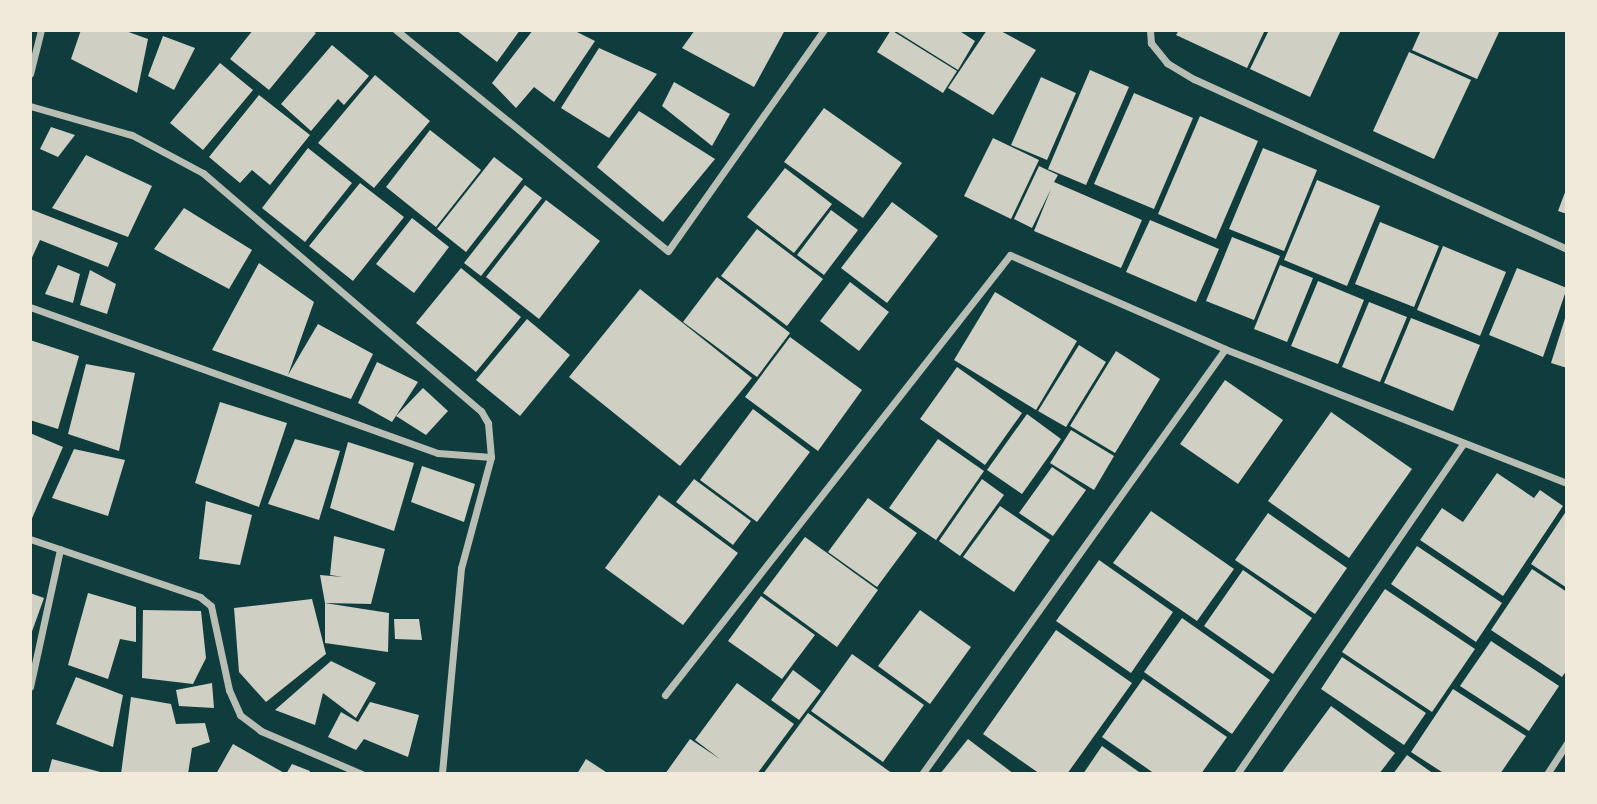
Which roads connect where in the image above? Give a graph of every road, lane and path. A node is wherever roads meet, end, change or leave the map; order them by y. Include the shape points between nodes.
1 (41, 30) edge
2 (396, 30) edge
3 (824, 30) edge
4 (1150, 30) edge
5 (30, 74) edge
6 (30, 106) edge
7 (1567, 249) edge
8 (30, 307) edge
9 (1225, 349) junction
10 (1464, 443) junction
11 (491, 457) junction
12 (1567, 483) edge
13 (30, 539) edge
14 (60, 549) junction
15 (30, 687) edge
16 (665, 695) dead end
17 (1567, 743) edge
18 (362, 774) edge
19 (442, 774) edge
20 (922, 774) edge
21 (1237, 774) edge
22 (1547, 774) edge

1 - 5 street
2 - 3 street via 668,251
4 - 7 street via 1151,43 1167,63 1194,79
6 - 11 street via 132,135 203,173 481,411 488,423
8 - 11 street via 438,453
9 - 10 street
9 - 16 street via 1010,255
9 - 20 street
10 - 12 street
10 - 21 street
11 - 19 street via 461,568
13 - 14 street
14 - 15 street
14 - 18 street via 200,597 213,612 229,690 240,715 261,731
17 - 22 street

